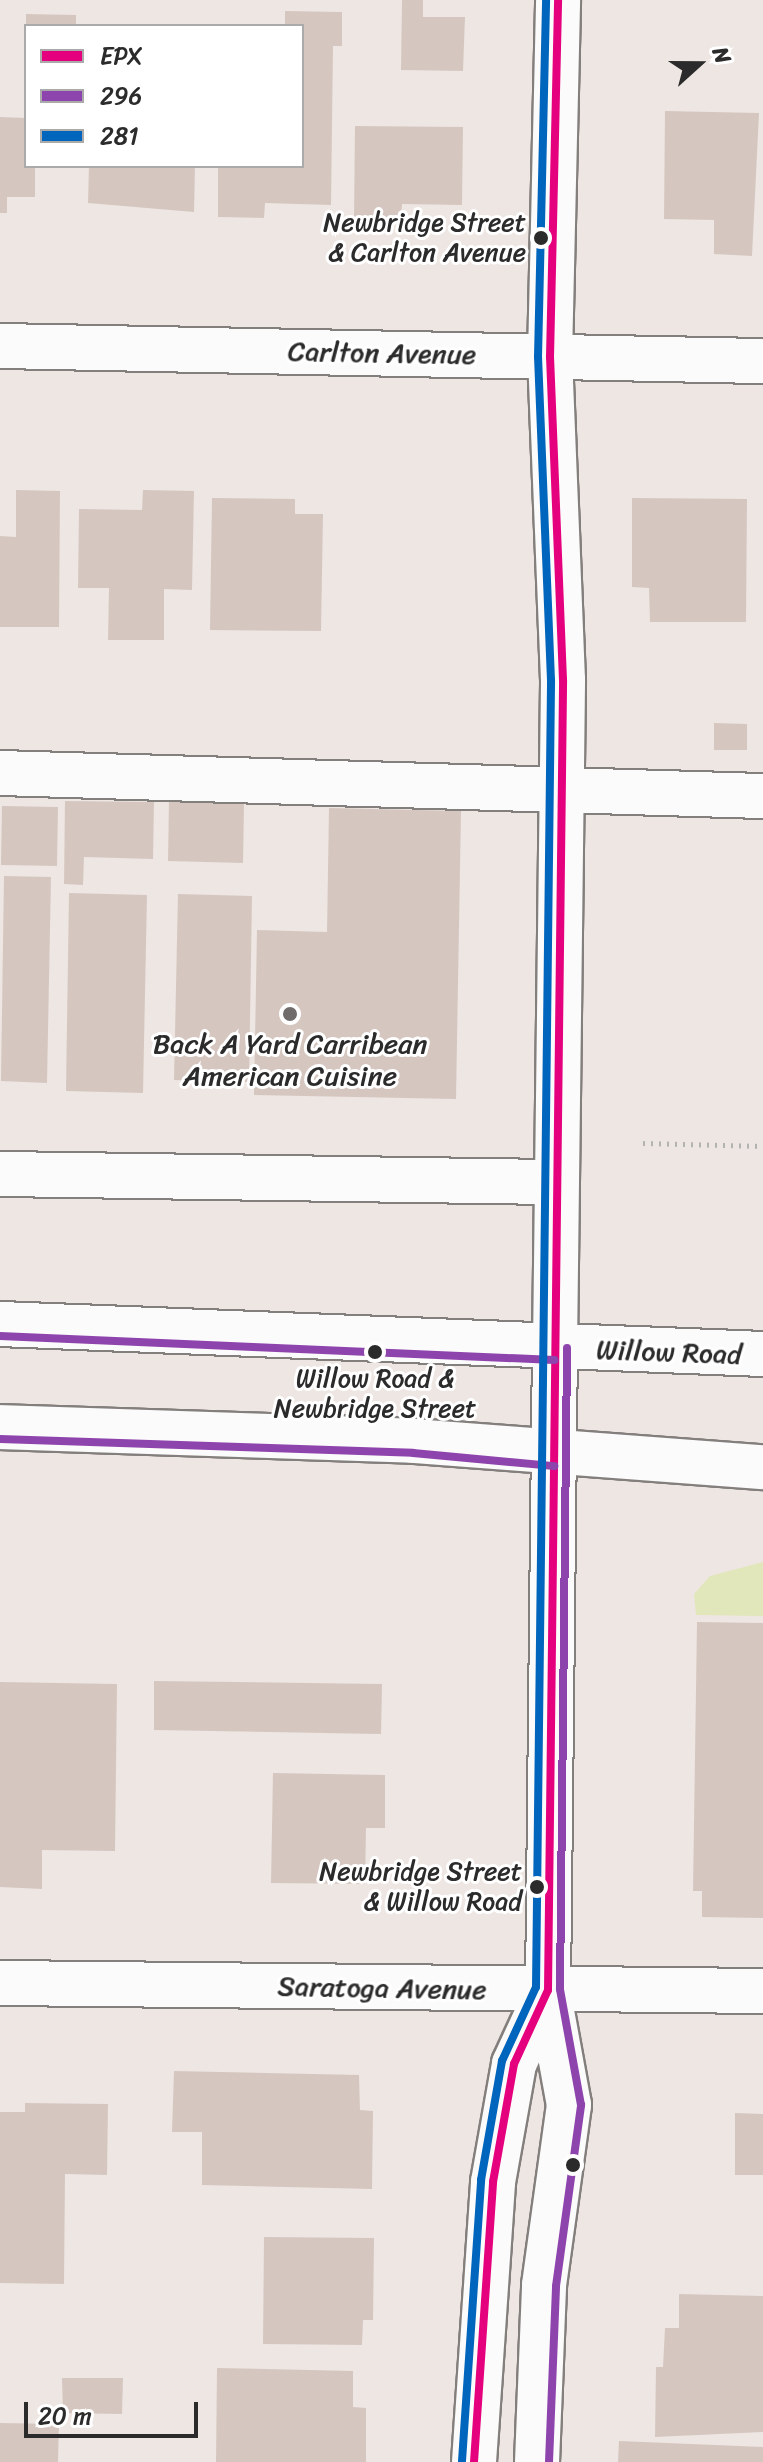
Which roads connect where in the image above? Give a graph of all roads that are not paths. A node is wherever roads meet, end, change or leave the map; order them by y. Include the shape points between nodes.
1 (558, 0) edge
2 (0, 346) edge
3 (550, 357) junction
4 (763, 361) edge
5 (0, 773) edge
6 (560, 790) junction
7 (763, 796) edge
8 (0, 1174) edge
9 (554, 1182) junction
10 (0, 1324) edge
11 (555, 1348) junction
12 (763, 1354) edge
13 (0, 1427) edge
14 (555, 1454) junction
15 (763, 1467) edge
16 (0, 1983) edge
17 (548, 1990) junction
18 (763, 1991) edge
19 (474, 2462) edge
20 (537, 2462) edge

1 - 3 street
2 - 3 street, Carlton Avenue
3 - 4 street, Carlton Avenue
3 - 6 street
5 - 6 street
6 - 7 street
6 - 9 street
8 - 9 street
9 - 11 street
10 - 11 street, Willow Road
11 - 12 street, Willow Road
11 - 14 street
13 - 14 street via 414,1441
14 - 15 street
14 - 17 street
16 - 17 street, Saratoga Avenue
17 - 18 street, Saratoga Avenue
17 - 19 street via 514,2064 493,2182
17 - 20 street via 569,2105 544,2285

